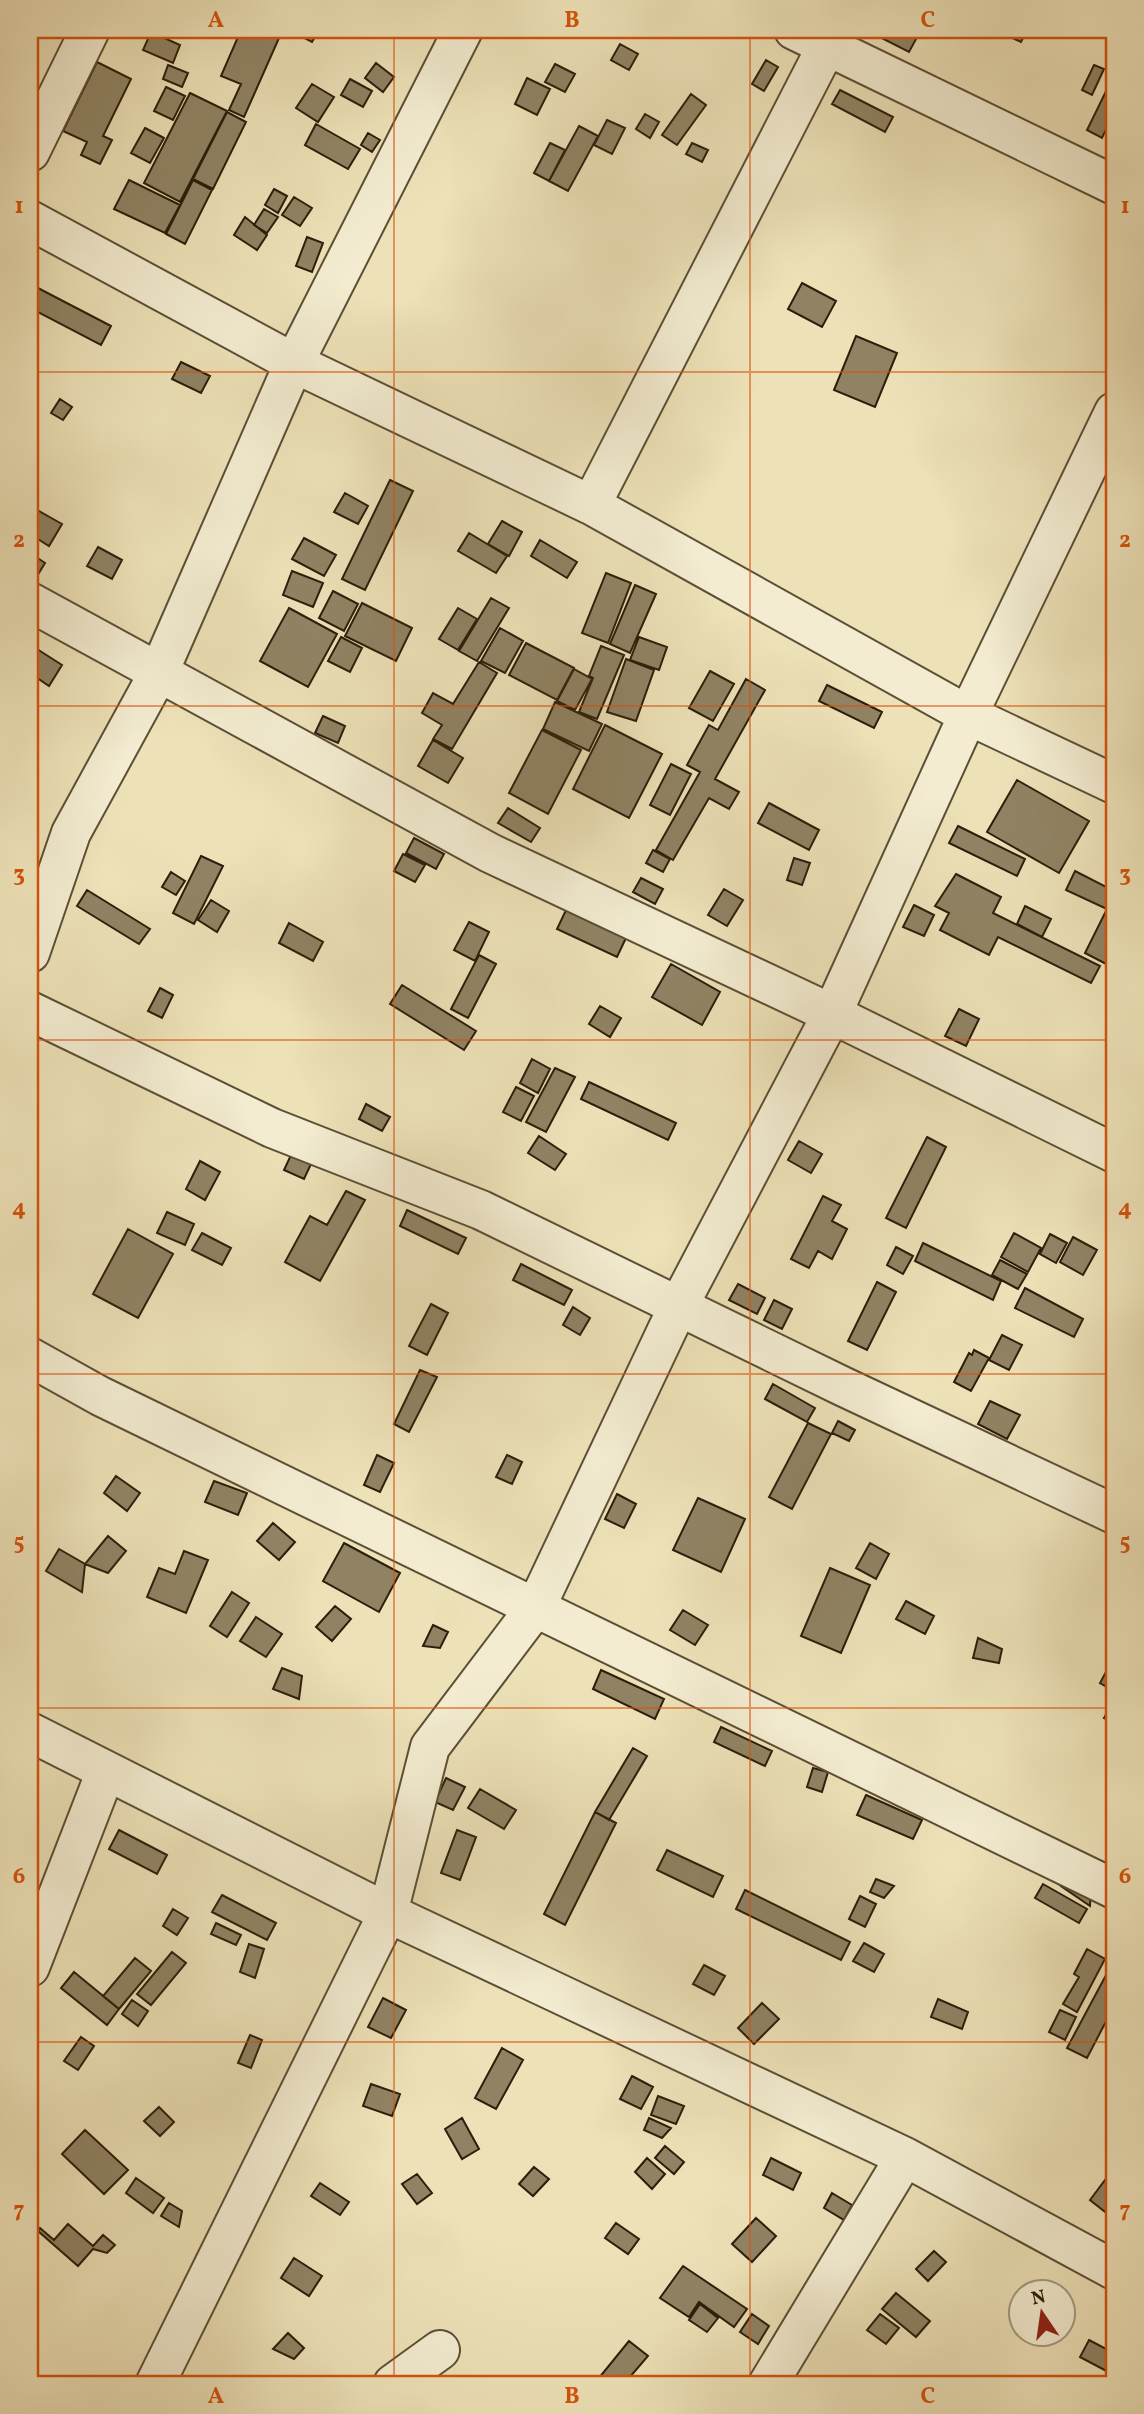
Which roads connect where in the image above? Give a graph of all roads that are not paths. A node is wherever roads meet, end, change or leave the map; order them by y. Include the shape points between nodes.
1 (89, 30) edge
2 (463, 30) edge
3 (819, 35) edge
4 (30, 152) edge
5 (1114, 185) edge
6 (30, 220) edge
7 (294, 363) junction
8 (1114, 412) edge
9 (591, 505) junction
10 (30, 602) edge
11 (159, 672) junction
12 (968, 715) junction
13 (1114, 784) edge
14 (30, 953) edge
15 (30, 1010) edge
16 (832, 1014) junction
17 (1114, 1153) edge
18 (678, 1307) junction
19 (30, 1357) edge
20 (1114, 1514) edge
21 (536, 1607) junction
22 (30, 1732) edge
23 (106, 1771) junction
24 (1114, 1889) edge
25 (388, 1913) junction
26 (30, 1967) edge
27 (905, 2157) junction
28 (1114, 2270) edge
29 (440, 2350) dead end
30 (155, 2384) edge
31 (393, 2384) edge
32 (768, 2384) edge

1 - 4 street
2 - 7 street
3 - 5 street
3 - 9 street
6 - 7 street
7 - 9 street
7 - 11 street
8 - 12 street
9 - 12 street
10 - 11 street
11 - 14 street via 71,833
11 - 16 street via 489,853
12 - 13 street
12 - 16 street
15 - 18 street via 272,1128 481,1210
16 - 17 street
16 - 18 street
18 - 20 street
18 - 21 street
19 - 21 street via 100,1396
21 - 24 street
21 - 25 street via 430,1746
22 - 23 street
23 - 25 street
23 - 26 street
25 - 27 street
25 - 30 street
27 - 28 street
27 - 32 street
29 - 31 street

